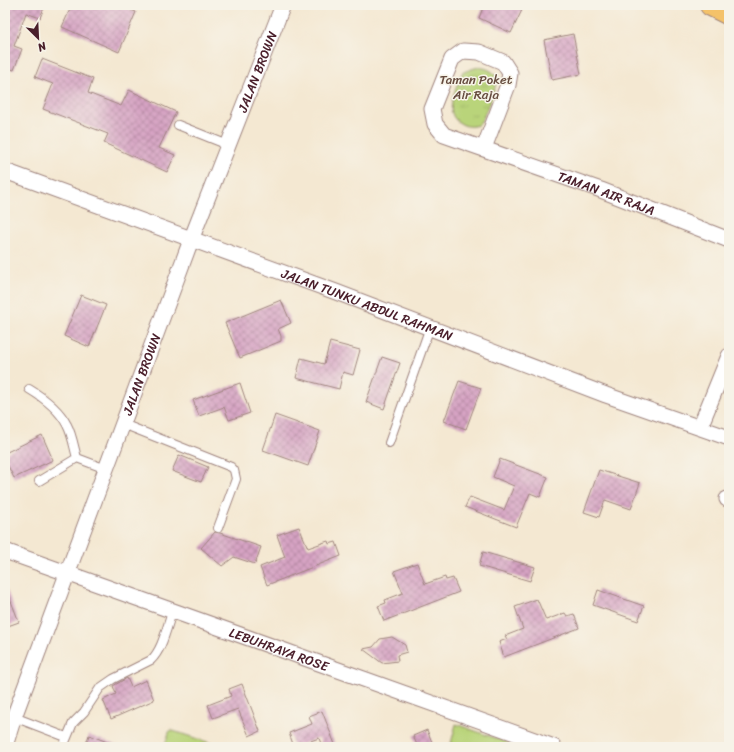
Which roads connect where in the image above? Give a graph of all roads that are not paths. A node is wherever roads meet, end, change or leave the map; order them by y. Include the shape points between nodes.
1 (283, 5) edge
2 (711, 5) edge
3 (729, 14) edge
4 (178, 125) dead end
5 (228, 145) junction
6 (484, 148) junction
7 (5, 171) edge
8 (191, 240) junction
9 (729, 240) edge
10 (430, 327) junction
11 (729, 356) edge
12 (28, 389) dead end
13 (123, 424) junction
14 (700, 427) junction
15 (729, 438) edge
16 (389, 443) dead end
17 (77, 458) junction
18 (106, 469) junction
19 (39, 482) dead end
20 (218, 528) dead end
21 (5, 550) edge
22 (68, 573) junction
23 (173, 610) junction
24 (14, 717) junction
25 (66, 737) junction
26 (5, 746) edge
27 (63, 747) edge
28 (554, 747) edge

1 - 5 street, JALAN BROWN
2 - 3 main road
4 - 5 lane
5 - 8 street, JALAN BROWN
6 - 6 street, TAMAN AIR RAJA via 508,85 510,73 502,62 479,52 463,51 452,59 432,109 435,124 444,136
6 - 9 street, TAMAN AIR RAJA
7 - 8 street, JALAN TUNKU ABDUL RAHMAN
8 - 10 street, JALAN TUNKU ABDUL RAHMAN
8 - 13 street, JALAN BROWN
10 - 14 street, JALAN TUNKU ABDUL RAHMAN via 606,395
10 - 16 lane
11 - 14 street
12 - 17 lane via 57,410 67,425
13 - 18 street, JALAN BROWN
13 - 20 lane via 231,466 236,479
14 - 15 street, JALAN TUNKU ABDUL RAHMAN
17 - 18 lane
17 - 19 lane
18 - 22 street, JALAN BROWN
21 - 22 street, LEBUHRAYA ROSE
22 - 23 street, LEBUHRAYA ROSE
22 - 24 street, JALAN BROWN
23 - 25 lane via 159,651 154,658 100,688 73,723
23 - 28 street, LEBUHRAYA ROSE
24 - 25 lane
24 - 26 street, JALAN BROWN
25 - 27 lane

